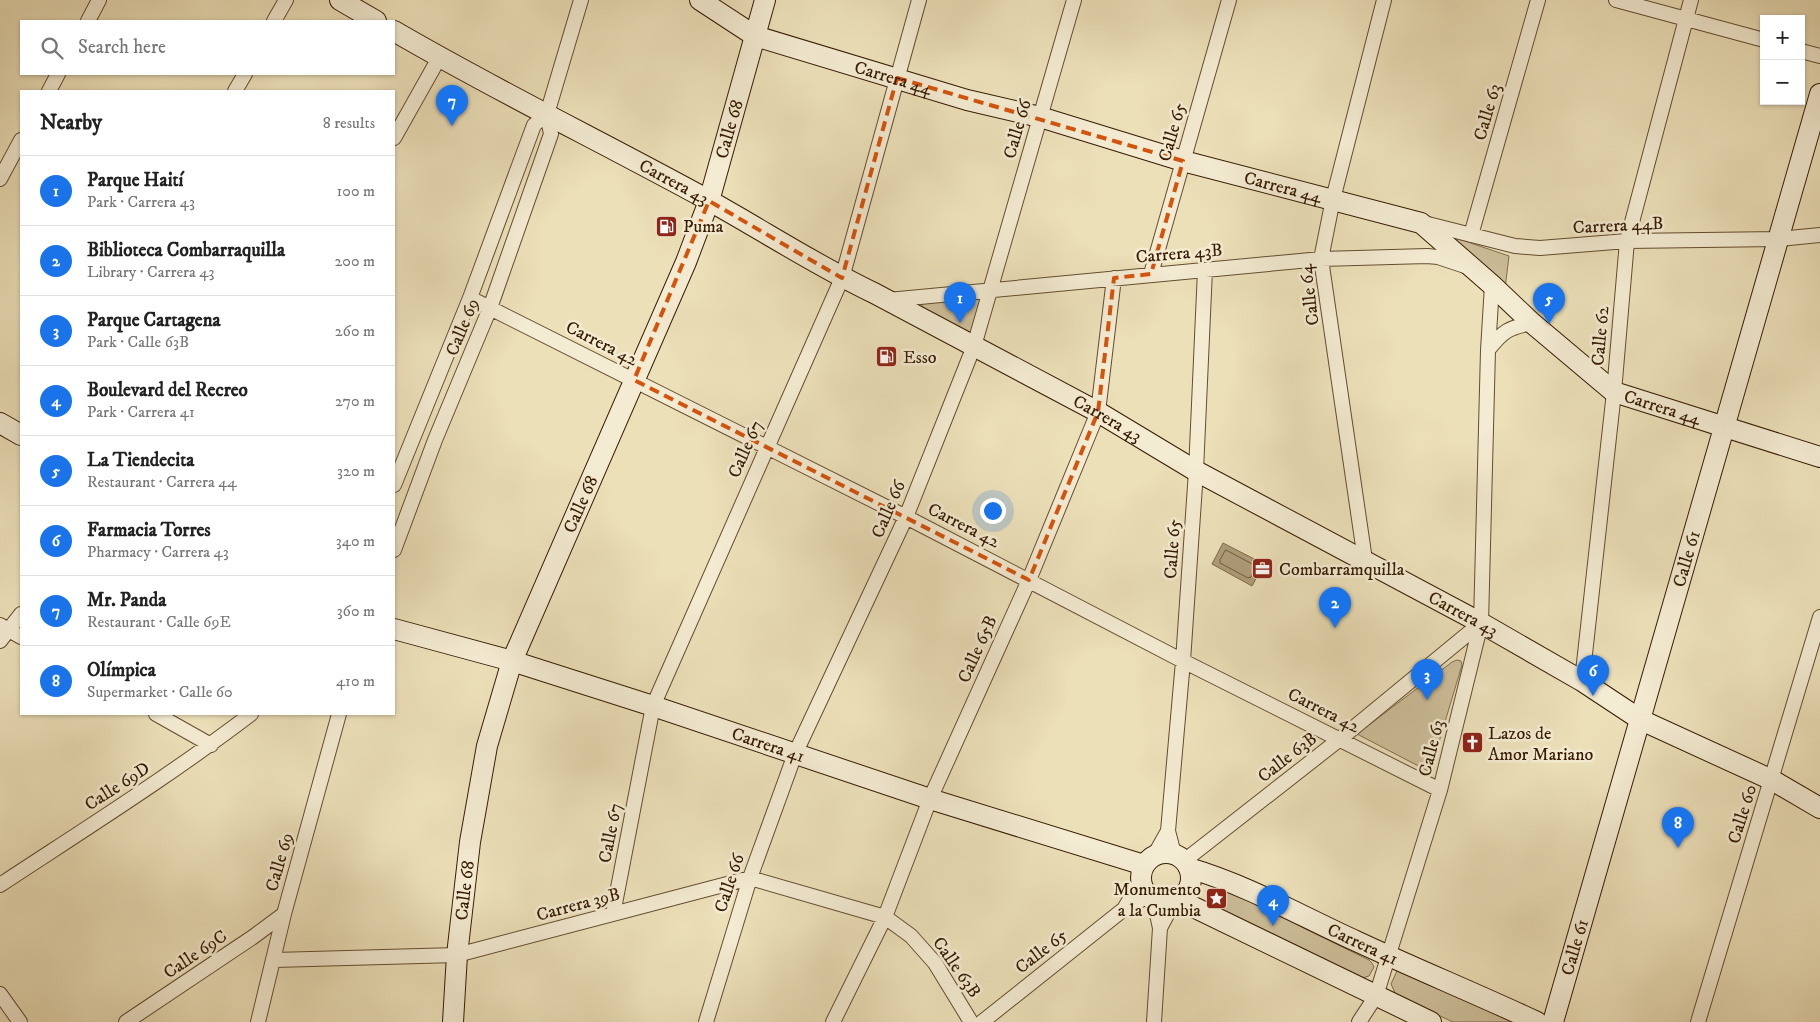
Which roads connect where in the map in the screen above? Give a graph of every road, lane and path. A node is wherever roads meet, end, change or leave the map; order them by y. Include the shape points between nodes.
1 (100, 0) edge
2 (286, 0) edge
3 (340, 0) edge
4 (581, 0) edge
5 (700, 0) edge
6 (765, 0) edge
7 (919, 0) edge
8 (1074, 0) edge
9 (1229, 0) edge
10 (1384, 0) edge
11 (1538, 0) edge
12 (1616, 0) edge
13 (1691, 0) edge
14 (1686, 18) junction
15 (89, 20) edge
16 (275, 20) edge
17 (374, 20) edge
18 (395, 32) edge
19 (755, 36) junction
20 (1760, 39) edge
21 (1805, 52) edge
22 (1820, 56) edge
23 (439, 58) junction
24 (57, 75) edge
25 (244, 75) edge
26 (897, 78) junction
27 (50, 90) edge
28 (236, 90) edge
29 (1820, 94) edge
30 (547, 114) junction
31 (1040, 117) junction
32 (395, 136) edge
33 (20, 142) edge
34 (1183, 161) junction
35 (0, 179) edge
36 (1333, 199) junction
37 (709, 201) junction
38 (1420, 223) junction
39 (1471, 235) junction
40 (1820, 235) edge
41 (1779, 239) junction
42 (1627, 241) junction
43 (1321, 259) junction
44 (1473, 268) junction
45 (1205, 270) junction
46 (1151, 274) junction
47 (842, 278) junction
48 (1114, 278) junction
49 (1492, 285) junction
50 (991, 290) junction
51 (470, 298) junction
52 (887, 300) junction
53 (490, 308) junction
54 (1532, 323) junction
55 (974, 346) junction
56 (1488, 350) junction
57 (634, 380) junction
58 (1614, 392) junction
59 (1098, 412) junction
60 (0, 424) edge
61 (1725, 427) junction
62 (414, 432) junction
63 (20, 434) edge
64 (435, 440) junction
65 (767, 447) junction
66 (1820, 457) edge
67 (1196, 471) junction
68 (395, 482) edge
69 (906, 516) junction
70 (395, 547) edge
71 (1365, 560) junction
72 (1028, 580) junction
73 (20, 615) edge
74 (1820, 617) edge
75 (1481, 623) junction
76 (395, 629) edge
77 (10, 630) edge
78 (0, 641) edge
79 (512, 660) junction
80 (1183, 661) junction
81 (1582, 681) junction
82 (653, 706) junction
83 (158, 715) edge
84 (251, 715) edge
85 (339, 715) edge
86 (1641, 720) junction
87 (1340, 739) junction
88 (211, 745) junction
89 (795, 754) junction
90 (1772, 780) junction
91 (1440, 790) junction
92 (930, 799) junction
93 (1820, 808) edge
94 (1168, 831) junction
95 (750, 878) junction
96 (1164, 879) junction
97 (0, 886) edge
98 (284, 914) junction
99 (613, 914) junction
100 (885, 917) junction
101 (254, 937) junction
102 (457, 955) junction
103 (274, 956) junction
104 (1389, 956) junction
105 (0, 994) edge
106 (1376, 996) junction
107 (20, 1022) edge
108 (126, 1022) edge
109 (258, 1022) edge
110 (453, 1022) edge
111 (706, 1022) edge
112 (833, 1022) edge
113 (971, 1022) edge
114 (982, 1022) edge
115 (1154, 1022) edge
116 (1359, 1022) edge
117 (1431, 1022) edge
118 (1537, 1022) edge
119 (1553, 1022) edge
120 (1698, 1022) edge

1 - 15 street
2 - 16 street
3 - 17 street
4 - 30 street, Calle 69
5 - 19 street, Carrera 44
6 - 19 street, Calle 68
7 - 26 street, Calle 67
8 - 31 street, Calle 66
9 - 34 street, Calle 65
10 - 36 street, Calle 64
11 - 39 street, Calle 63
12 - 14 street
13 - 14 street, Calle 62
14 - 20 street
14 - 42 street, Calle 62
18 - 23 street, Carrera 43
19 - 26 street, Carrera 44
19 - 37 street, Calle 68
21 - 22 street
23 - 30 street, Carrera 43
23 - 32 street
24 - 27 street
25 - 28 street
26 - 31 street, Carrera 44 via 967,100
26 - 47 street, Calle 67
29 - 41 street, Calle 61
30 - 37 street, Carrera 43
30 - 51 street, Calle 69 via 534,125
30 - 53 street, Calle 69 via 551,134
31 - 34 street, Carrera 44
31 - 50 street, Calle 66
33 - 35 street
34 - 36 street, Carrera 44
34 - 46 street, Calle 65
36 - 38 street, Carrera 44
36 - 43 street, Calle 64
37 - 47 street, Carrera 43
37 - 57 street, Calle 68
38 - 39 street, Carrera 44B
38 - 44 street, Carrera 44
39 - 42 street, Carrera 44B via 1515,246 1540,248
40 - 41 street, Carrera 44B
41 - 42 street, Carrera 44B
41 - 61 street, Calle 61
42 - 58 street, Calle 62
43 - 44 street, Carrera 43B via 1427,256
43 - 45 street, Carrera 43B
43 - 71 street, Calle 64
44 - 49 street, Carrera 44
45 - 46 street, Carrera 43B
45 - 67 street, Calle 65
46 - 48 street, Carrera 43B
47 - 52 street, Carrera 43
47 - 65 street, Calle 67
48 - 50 street, Carrera 43B
48 - 59 street, Calle 65B
49 - 54 street, Carrera 44
49 - 56 street, Calle 63
50 - 52 street, Carrera 43B
50 - 55 street, Calle 66
51 - 53 street, Carrera 42
51 - 62 street, Calle 69
52 - 55 street, Carrera 43
53 - 57 street, Carrera 42
53 - 64 street, Calle 69
54 - 56 street via 1512,327
54 - 58 street, Carrera 44
55 - 59 street, Carrera 43
55 - 69 street, Calle 66
56 - 75 street, Calle 63
57 - 65 street, Carrera 42
57 - 79 street, Calle 68
58 - 61 street, Carrera 44
58 - 81 street, Calle 62
59 - 67 street, Carrera 43
59 - 72 street, Calle 65B
60 - 63 street
61 - 66 street, Carrera 44
61 - 86 street, Calle 61
62 - 64 street
62 - 68 street, Calle 69
64 - 70 street, Calle 69
65 - 69 street, Carrera 42
65 - 82 street, Calle 67
67 - 71 street, Carrera 43
67 - 80 street, Calle 65
69 - 72 street, Carrera 42
69 - 89 street, Calle 66
71 - 75 street, Carrera 43
72 - 80 street, Carrera 42
72 - 92 street, Calle 65B
73 - 77 street
74 - 90 street, Calle 60
75 - 81 street, Carrera 43
75 - 87 street, Calle 63B
75 - 91 street, Calle 63
76 - 79 street, Carrera 41
77 - 78 street
79 - 82 street, Carrera 41
79 - 102 street, Calle 68 via 487,746 470,842
80 - 87 street, Carrera 42
80 - 94 street, Calle 65
81 - 86 street, Carrera 43
82 - 89 street, Carrera 41
82 - 99 street, Calle 67
83 - 88 street
84 - 88 street, Calle 69D
85 - 98 street, Calle 69
86 - 90 street, Carrera 43
86 - 119 street, Calle 61
87 - 91 street, Carrera 42
87 - 96 street, Calle 63B
88 - 97 street, Calle 69D
89 - 92 street, Carrera 41
89 - 95 street, Calle 66
90 - 93 street, Carrera 43
90 - 120 street, Calle 60
91 - 104 street, Calle 63
92 - 96 street, Carrera 41
92 - 100 street, Calle 65B
94 - 96 street, Calle 65
94 - 96 street, Calle 65
95 - 99 street, Carrera 39B
95 - 100 street
95 - 111 street, Calle 66
96 - 104 street, Carrera 41 via 1216,876
96 - 106 street, Carrera 41
96 - 114 street, Calle 65
96 - 115 street
98 - 101 street, Calle 69C
98 - 103 street, Calle 69
99 - 102 street, Carrera 39B
100 - 112 street, Calle 65B
100 - 113 street, Calle 63B via 911,936 935,963
101 - 103 street via 267,942
101 - 108 street, Calle 69C
102 - 103 street, Carrera 39B
102 - 110 street, Calle 68
103 - 109 street, Calle 69
104 - 106 street, Calle 63
104 - 118 street, Carrera 41
105 - 107 street
106 - 116 street, Calle 63
106 - 117 street, Carrera 41

